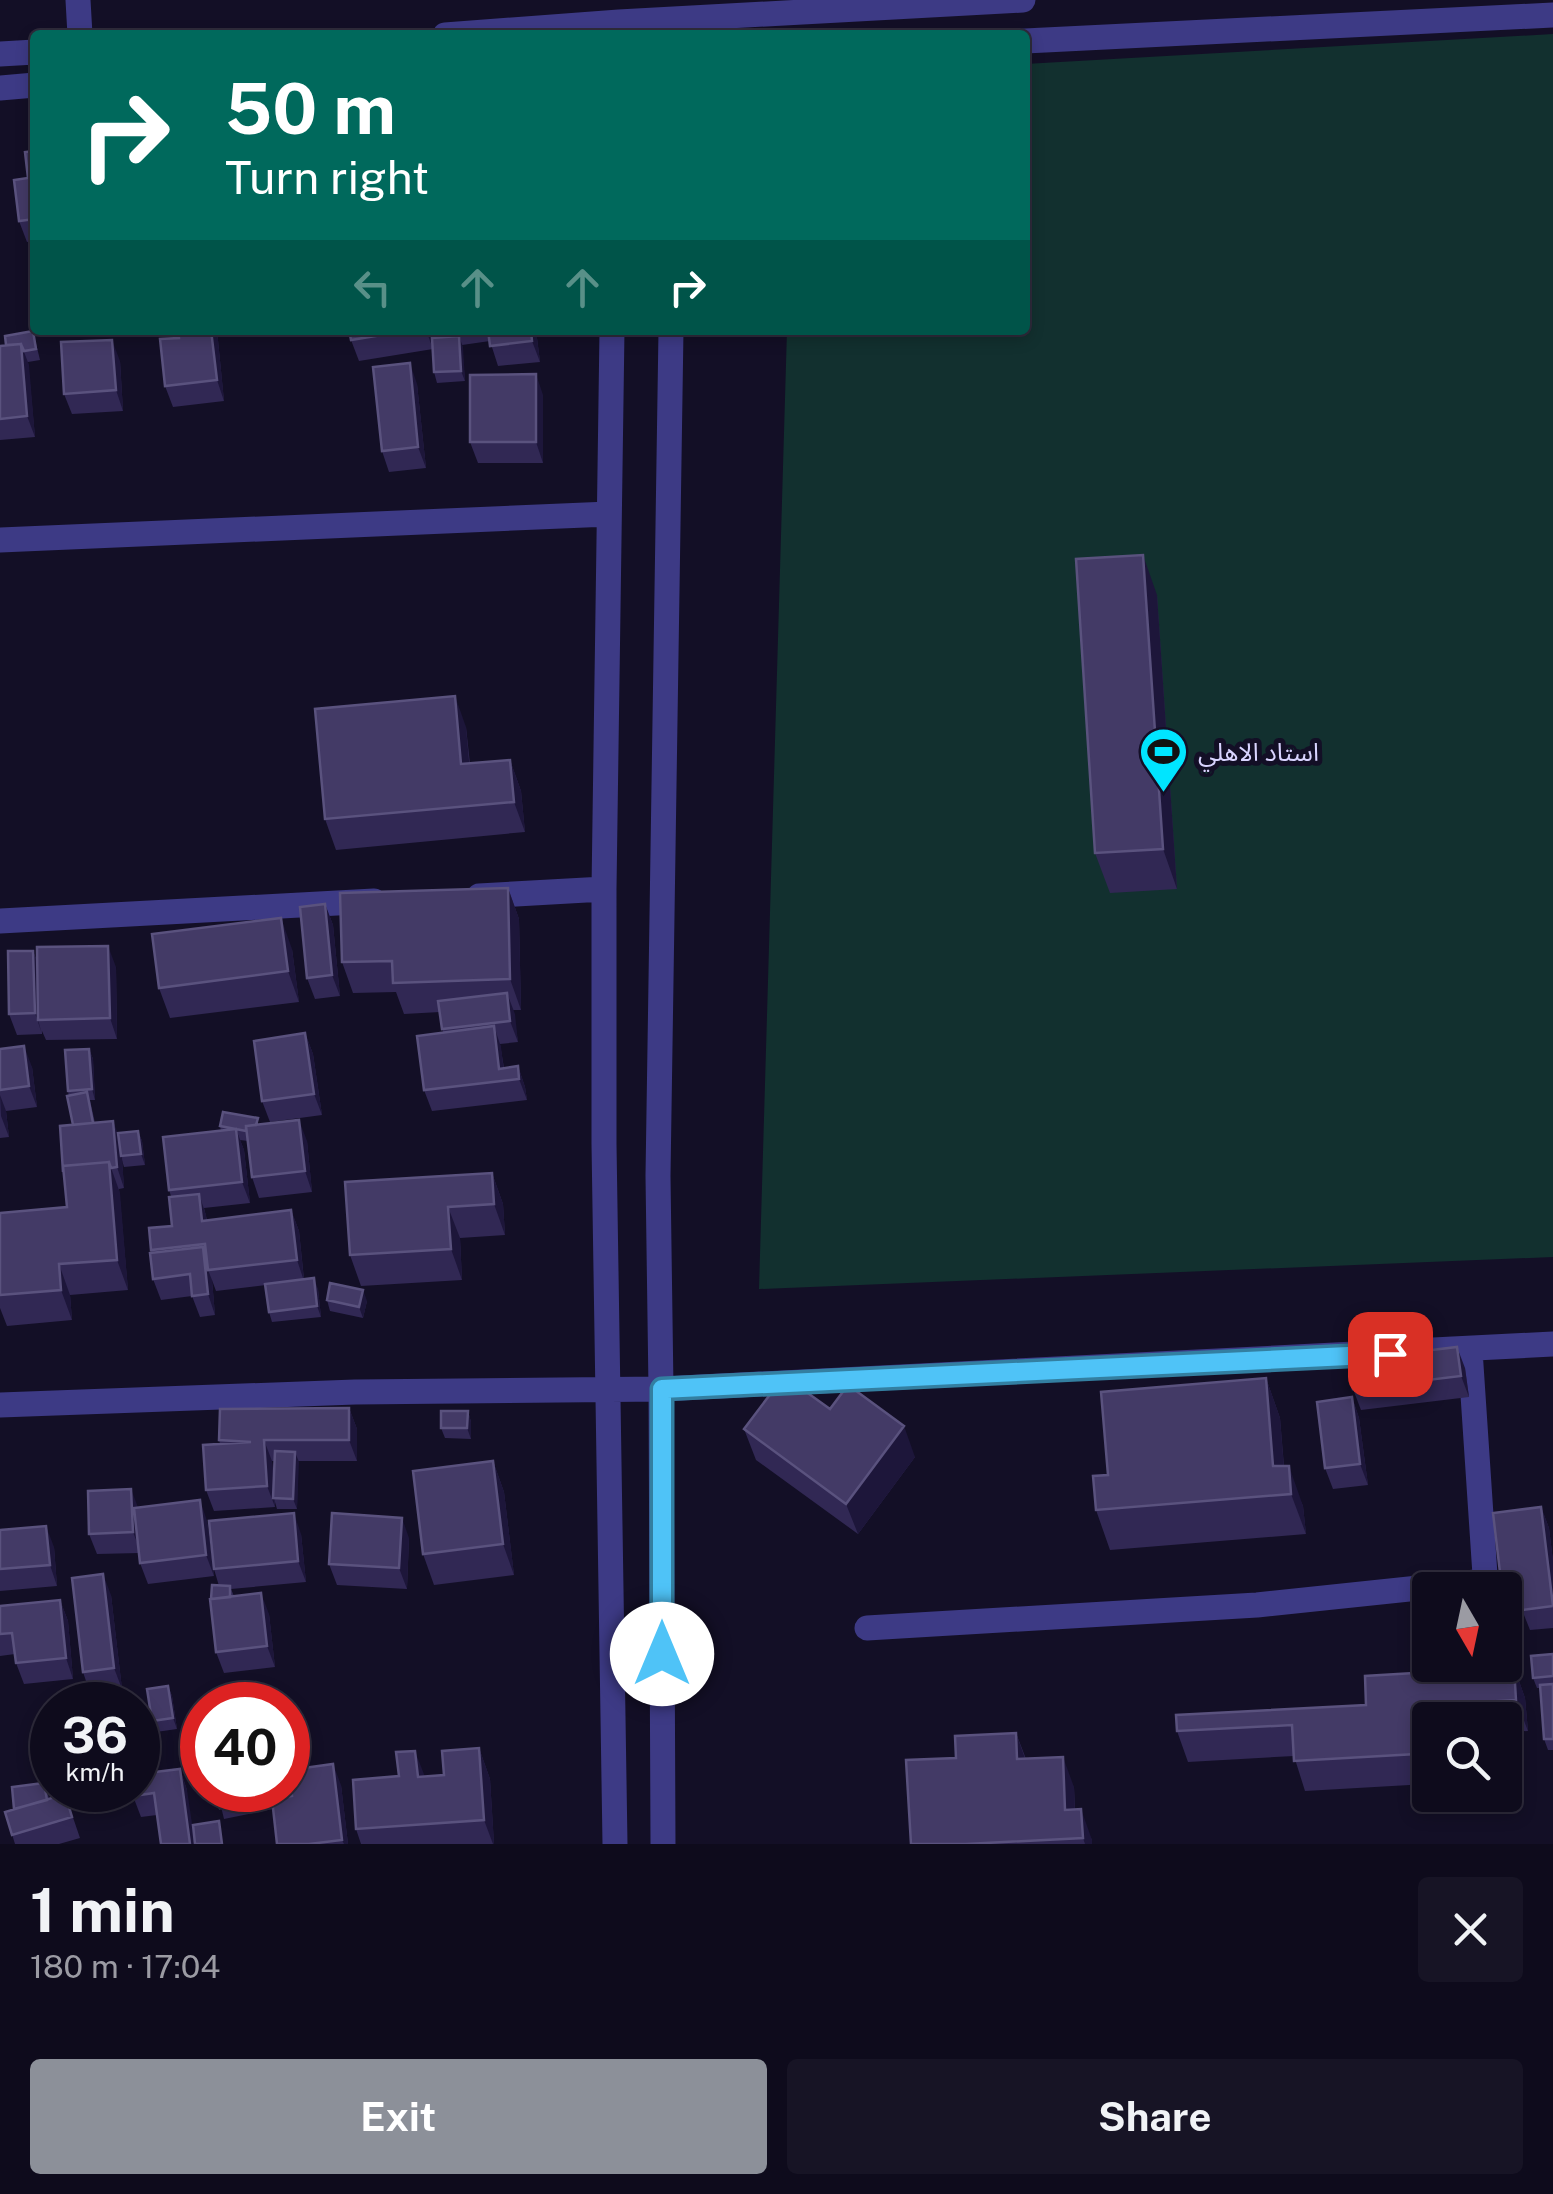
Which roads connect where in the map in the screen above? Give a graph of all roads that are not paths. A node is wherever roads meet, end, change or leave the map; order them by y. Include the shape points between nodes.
1 (78, 0) edge
2 (1023, 0) edge
3 (1553, 16) edge
4 (678, 18) edge
5 (619, 19) edge
6 (80, 30) edge
7 (499, 30) edge
8 (1030, 40) edge
9 (30, 52) edge
10 (0, 54) edge
11 (30, 86) edge
12 (0, 88) edge
13 (612, 335) edge
14 (671, 335) edge
15 (609, 514) junction
16 (0, 540) edge
17 (604, 889) junction
18 (446, 898) edge
19 (407, 900) edge
20 (0, 921) edge
21 (1553, 1344) edge
22 (1470, 1350) junction
23 (662, 1389) junction
24 (608, 1390) junction
25 (0, 1405) edge
26 (1488, 1572) edge
27 (1412, 1592) edge
28 (867, 1628) dead end
29 (615, 1844) edge
30 (663, 1844) edge

1 - 6 street
2 - 4 street
3 - 8 street
4 - 5 street
5 - 7 street
9 - 10 street
11 - 12 street
13 - 15 street
14 - 23 street via 658,1176
15 - 16 street
15 - 17 street
17 - 18 street
17 - 24 street
19 - 20 street
21 - 22 street
22 - 23 street
22 - 26 street via 1492,1540
23 - 24 street
23 - 30 street
24 - 25 street
24 - 29 street
27 - 28 street

